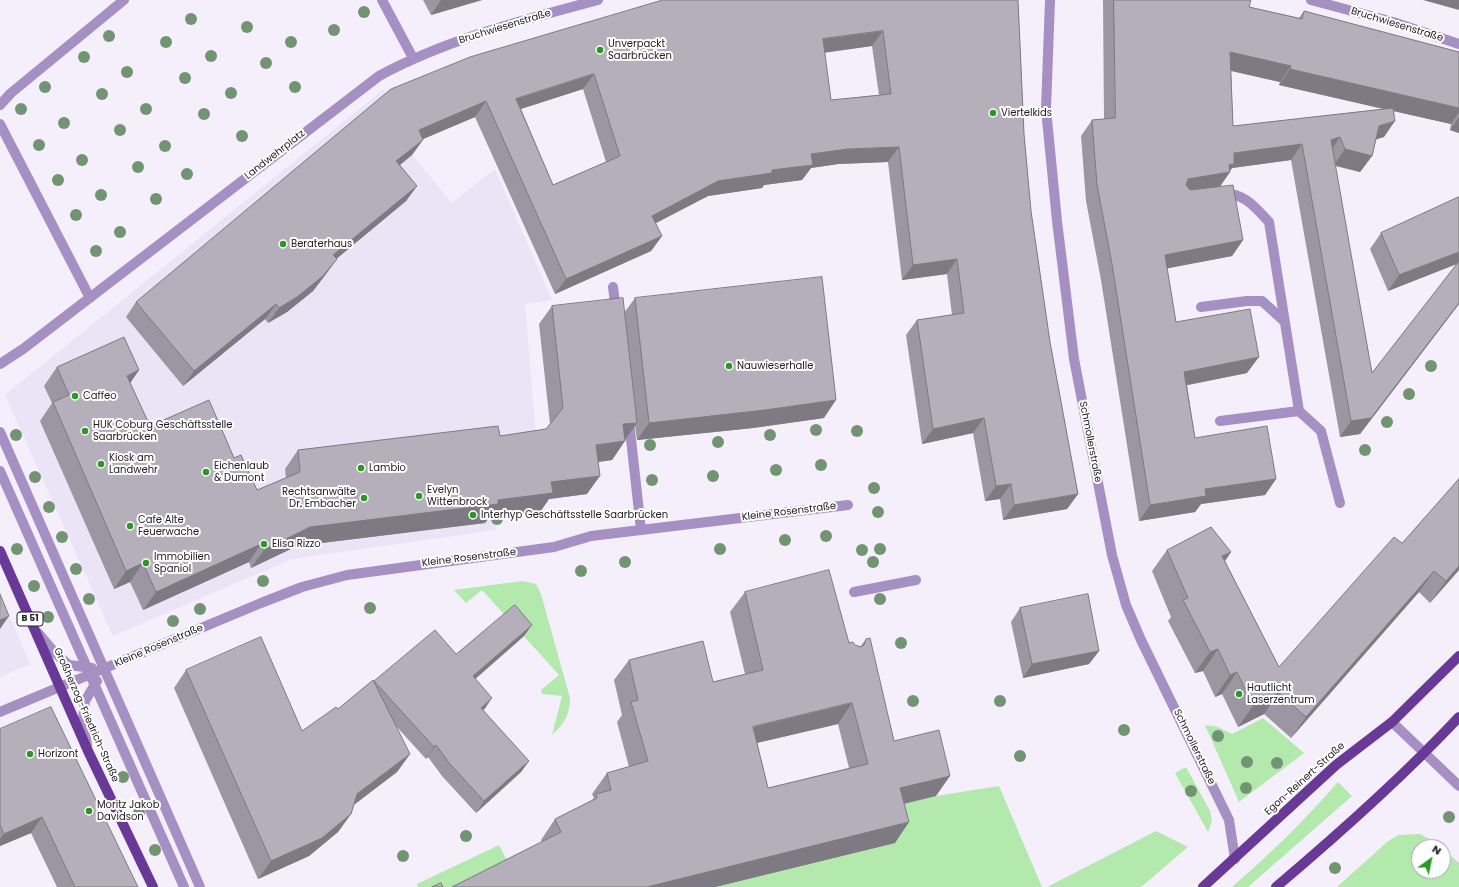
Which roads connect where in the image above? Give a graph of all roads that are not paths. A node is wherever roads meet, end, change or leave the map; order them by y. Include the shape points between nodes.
1 (124, 0) edge
2 (382, 0) edge
3 (598, 0) edge
4 (1050, 0) edge
5 (1311, 0) edge
6 (1459, 44) edge
7 (413, 58) junction
8 (0, 105) edge
9 (0, 124) edge
10 (1209, 196) edge
11 (613, 287) dead end
12 (90, 298) junction
13 (1201, 307) dead end
14 (617, 318) edge
15 (1284, 321) junction
16 (0, 364) edge
17 (1299, 411) junction
18 (628, 412) edge
19 (1220, 421) dead end
20 (0, 432) edge
21 (0, 471) edge
22 (1340, 503) dead end
23 (848, 505) dead end
24 (641, 530) junction
25 (0, 551) edge
26 (916, 580) dead end
27 (854, 592) dead end
28 (33, 627) junction
29 (1459, 656) edge
30 (104, 669) junction
31 (89, 671) junction
32 (94, 684) junction
33 (59, 687) junction
34 (0, 712) edge
35 (1459, 716) edge
36 (1392, 722) junction
37 (88, 751) junction
38 (1425, 754) junction
39 (1459, 786) edge
40 (1235, 859) junction
41 (153, 887) edge
42 (184, 887) edge
43 (200, 887) edge
44 (1203, 887) edge
45 (1276, 887) edge

1 - 8 street via 11,93
2 - 7 street
3 - 7 street, Bruchwiesenstraße via 514,22
4 - 40 street, Schmollerstraße via 1046,109 1057,221 1074,359 1118,580 1138,633 1229,820
5 - 6 street, Bruchwiesenstraße via 1393,22
7 - 12 street, Landwehrplatz via 379,76 343,102
9 - 12 street
10 - 15 street via 1230,193 1250,202 1269,222
11 - 14 street
12 - 16 street, Landwehrplatz
13 - 15 street via 1262,301
15 - 17 street
17 - 19 street
17 - 22 street via 1321,431
18 - 24 street
20 - 30 street
21 - 31 street
23 - 24 street, Kleine Rosenstraße
24 - 30 street, Kleine Rosenstraße via 591,536 554,547 394,568 322,581 261,603
25 - 28 main road, Großherzog-Friedrich-Straße / B 51
26 - 27 street
28 - 31 street via 55,654 68,665
28 - 33 main road, Großherzog-Friedrich-Straße / B 51
29 - 36 main road, Egon-Reinert-Straße
30 - 31 street, Kleine Rosenstraße
30 - 32 street, Kleine Rosenstraße
30 - 43 street
31 - 32 street
31 - 33 street, Kleine Rosenstraße
32 - 37 street, Kleine Rosenstraße via 85,701 83,718
32 - 42 street
33 - 34 street, Kleine Rosenstraße
33 - 37 main road, Großherzog-Friedrich-Straße
35 - 38 main road
36 - 38 street
36 - 40 main road, Egon-Reinert-Straße via 1336,765
37 - 41 main road, Großherzog-Friedrich-Straße
38 - 39 street
38 - 45 main road via 1351,824
40 - 44 main road, Egon-Reinert-Straße

